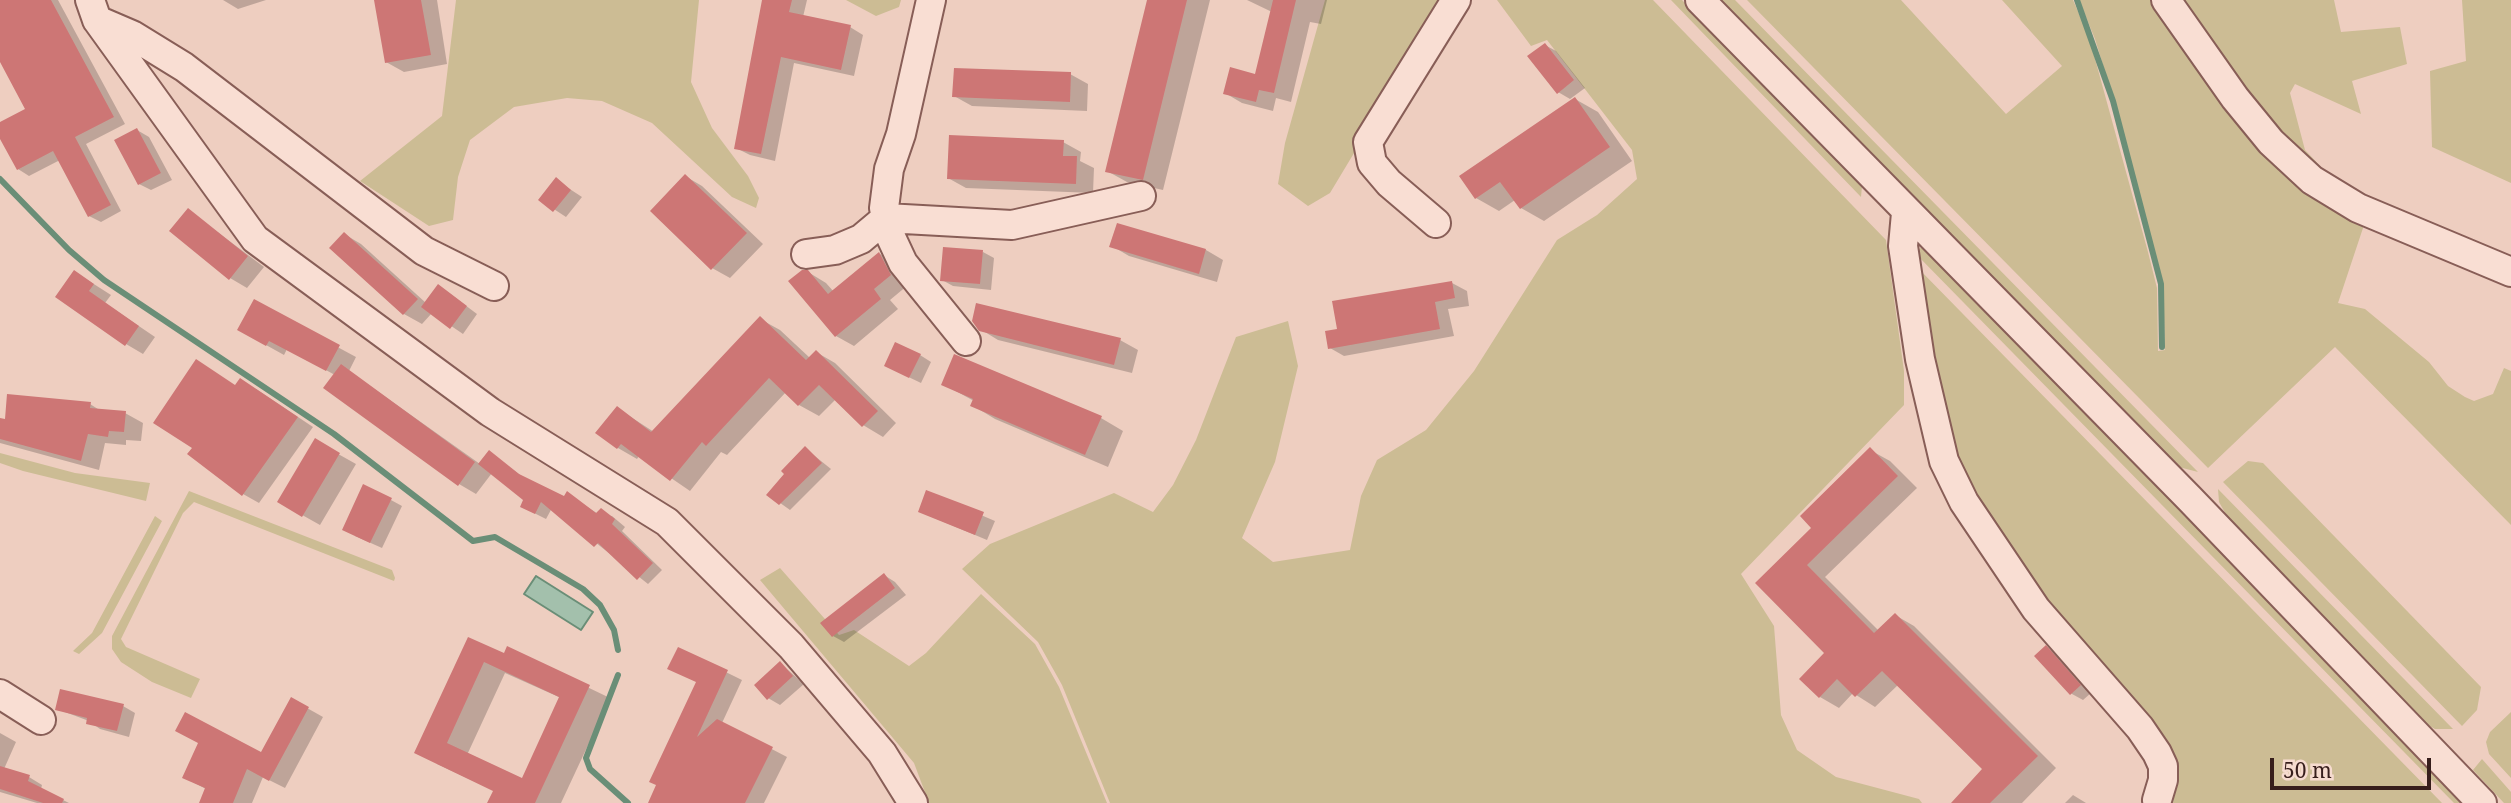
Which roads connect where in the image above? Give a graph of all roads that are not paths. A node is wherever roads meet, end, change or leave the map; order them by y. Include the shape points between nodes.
1 (931, 0) edge
2 (1456, 0) edge
3 (1700, 0) edge
4 (2166, 0) edge
5 (93, 10) edge
6 (1141, 196) dead end
7 (1906, 213) junction
8 (886, 218) junction
9 (1436, 223) dead end
10 (806, 254) dead end
11 (2511, 272) edge
12 (494, 286) dead end
13 (966, 341) dead end
14 (0, 694) edge
15 (41, 720) dead end
16 (2157, 800) dead end
17 (913, 803) edge
18 (2482, 803) edge

1 - 8 street via 889,169
2 - 9 street via 1368,142 1368,154 1381,173
3 - 7 street
4 - 11 street via 2242,107 2312,180 2358,208
5 - 12 street via 184,67 424,251
5 - 17 street via 255,239 490,412 667,522 791,646 882,753
6 - 8 street via 1012,225
7 - 16 street via 1903,246 1920,359 1944,461 2030,617 2140,729 2157,753 2163,766
7 - 18 street
8 - 10 street via 861,239 835,250
8 - 13 street via 903,263
14 - 15 street

